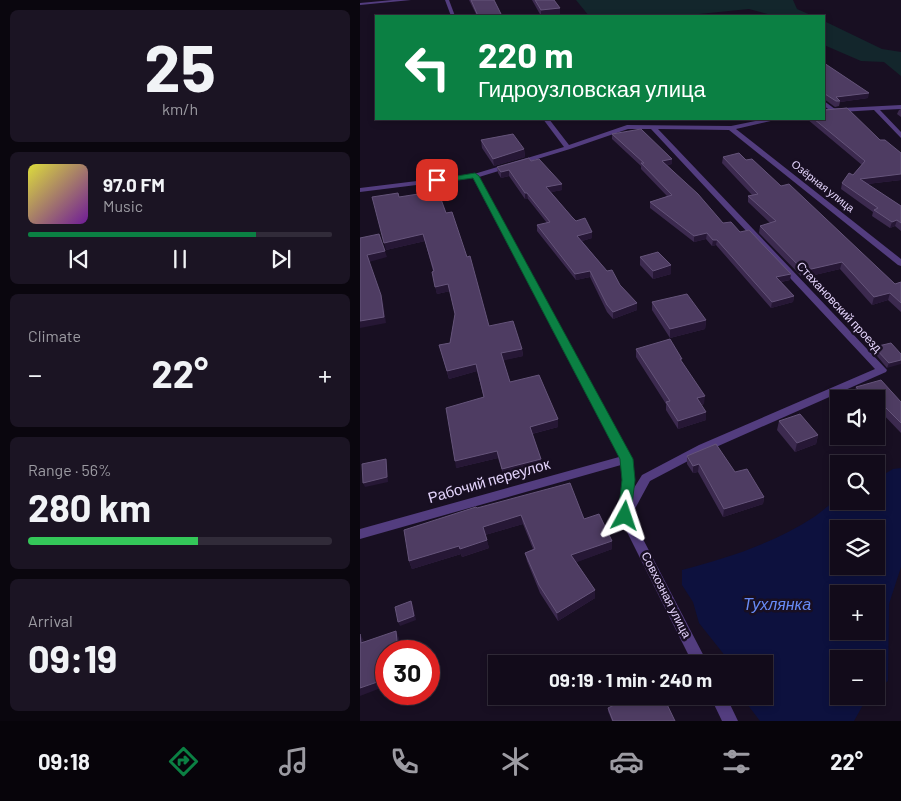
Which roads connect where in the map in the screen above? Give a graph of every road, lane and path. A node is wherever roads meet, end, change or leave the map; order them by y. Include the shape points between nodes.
1 (409, 0) edge
2 (447, 0) edge
3 (360, 4) edge
4 (453, 15) edge
5 (825, 104) edge
6 (901, 107) edge
7 (876, 109) junction
8 (833, 110) junction
9 (825, 111) edge
10 (547, 120) edge
11 (768, 120) edge
12 (653, 128) junction
13 (731, 128) junction
14 (901, 136) edge
15 (568, 148) junction
16 (475, 176) junction
17 (360, 190) edge
18 (900, 260) edge
19 (626, 459) junction
20 (625, 516) junction
21 (360, 534) edge
22 (696, 655) edge
23 (722, 705) edge
24 (730, 721) edge

1 - 3 street
2 - 4 street
5 - 8 street
6 - 7 street
7 - 8 street
7 - 14 street
8 - 9 street
10 - 15 street
11 - 13 street
12 - 13 street
12 - 15 street via 627,128
12 - 20 street, Стахановский проезд via 882,370 703,448 646,478
13 - 18 street, Озёрная улица
15 - 16 street
16 - 17 street
16 - 19 street
19 - 20 street
19 - 21 street, Рабочий переулок
20 - 22 street, Совхозная улица
23 - 24 street

